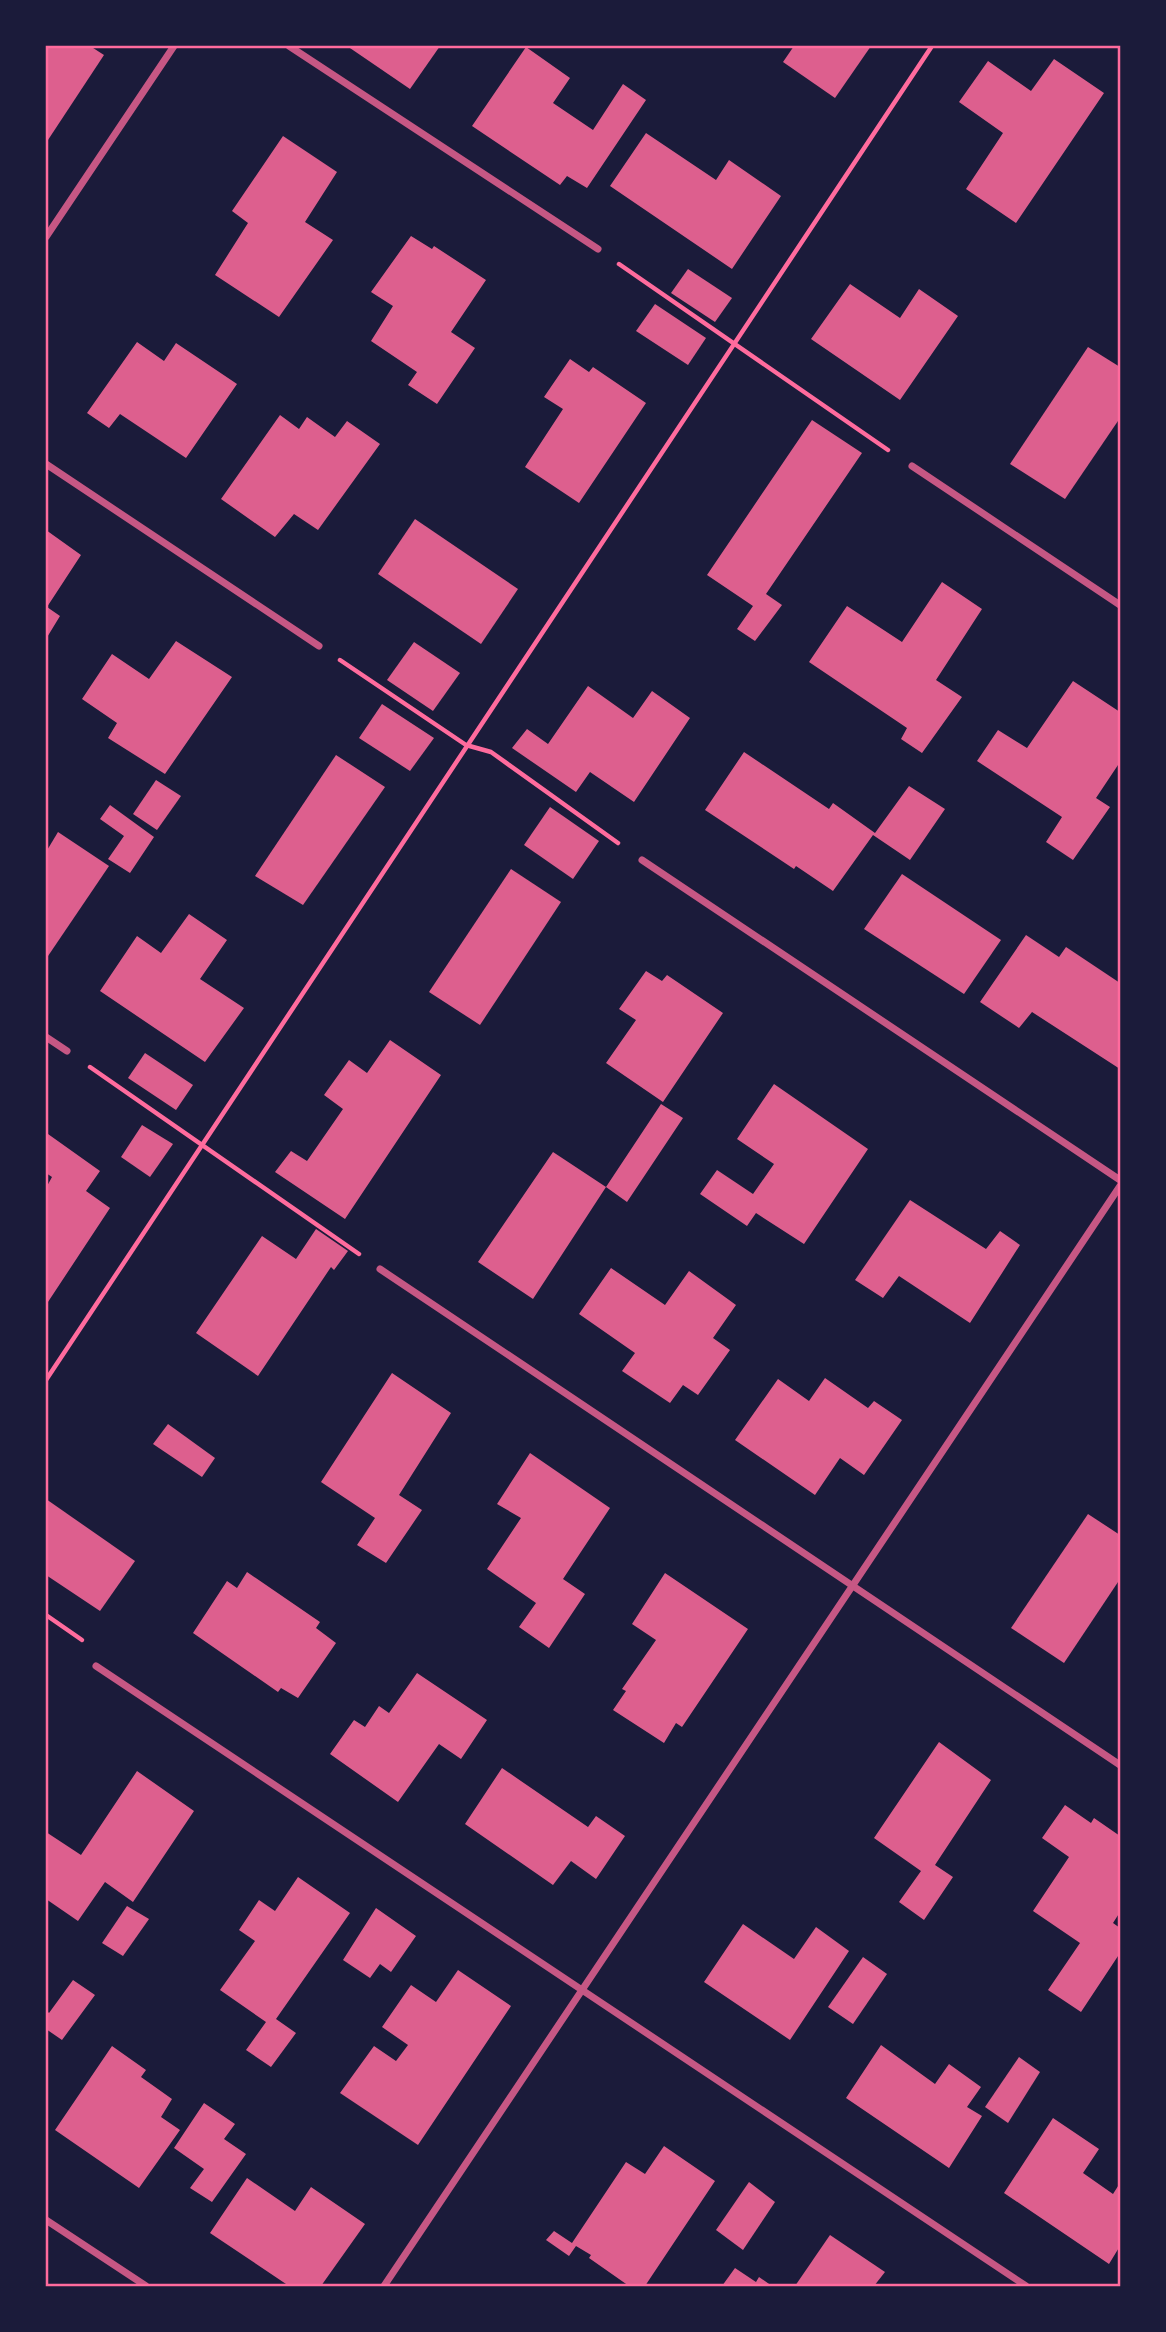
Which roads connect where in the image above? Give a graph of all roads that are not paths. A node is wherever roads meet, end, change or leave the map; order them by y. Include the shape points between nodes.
1 (174, 46) edge
2 (289, 46) edge
3 (46, 237) edge
4 (598, 249) road end
5 (46, 464) edge
6 (912, 466) road end
7 (1121, 605) edge
8 (319, 646) road end
9 (642, 860) road end
10 (46, 1037) edge
11 (67, 1051) road end
12 (1121, 1180) edge
13 (1121, 1186) edge
14 (380, 1269) road end
15 (853, 1586) junction
16 (96, 1666) road end
17 (1121, 1765) edge
18 (582, 1991) junction
19 (46, 2220) edge
20 (146, 2287) edge
21 (384, 2287) edge
22 (1026, 2287) edge

1 - 3 street
2 - 4 street
5 - 8 street
6 - 7 street
9 - 12 street
10 - 11 street
13 - 15 street
14 - 15 street
15 - 17 street
15 - 18 street
16 - 18 street
18 - 21 street
18 - 22 street
19 - 20 street

